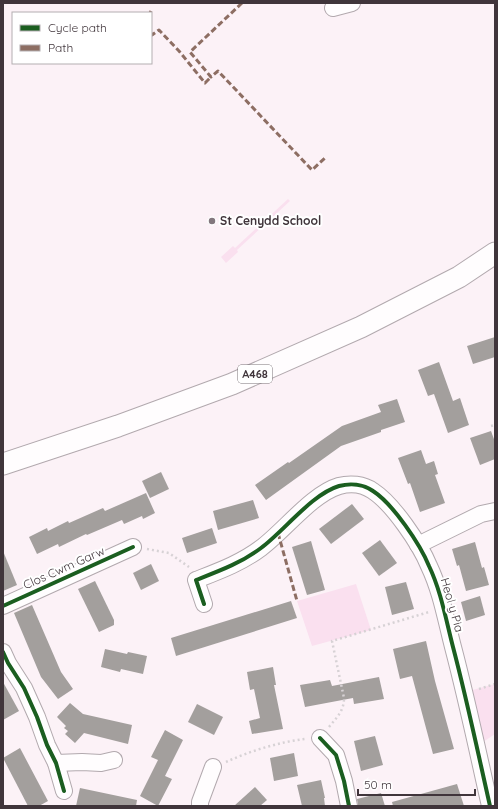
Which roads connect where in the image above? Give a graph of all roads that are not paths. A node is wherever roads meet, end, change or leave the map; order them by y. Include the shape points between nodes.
1 (352, 3) edge
2 (333, 8) dead end
3 (494, 253) edge
4 (3, 464) edge
5 (495, 511) edge
6 (418, 545) junction
7 (133, 547) dead end
8 (204, 604) dead end
9 (3, 606) edge
10 (4, 660) edge
11 (320, 738) road end
12 (114, 760) dead end
13 (56, 763) junction
14 (213, 768) road end
15 (64, 790) dead end
16 (200, 806) edge
17 (349, 806) edge
18 (490, 806) edge

1 - 2 street
3 - 4 main road, A468 via 459,277 361,327 232,384 118,426
5 - 6 street via 482,514
6 - 8 street, Heol y Pia via 394,511 372,490 352,484 340,486 319,496 262,548 226,569 196,580
6 - 18 street, Heol y Pia via 429,565 443,608 465,692
7 - 9 street, Clos Cwm Garw
10 - 13 street via 24,688
11 - 17 street via 336,755
12 - 13 street via 101,763
13 - 15 street
14 - 16 street

